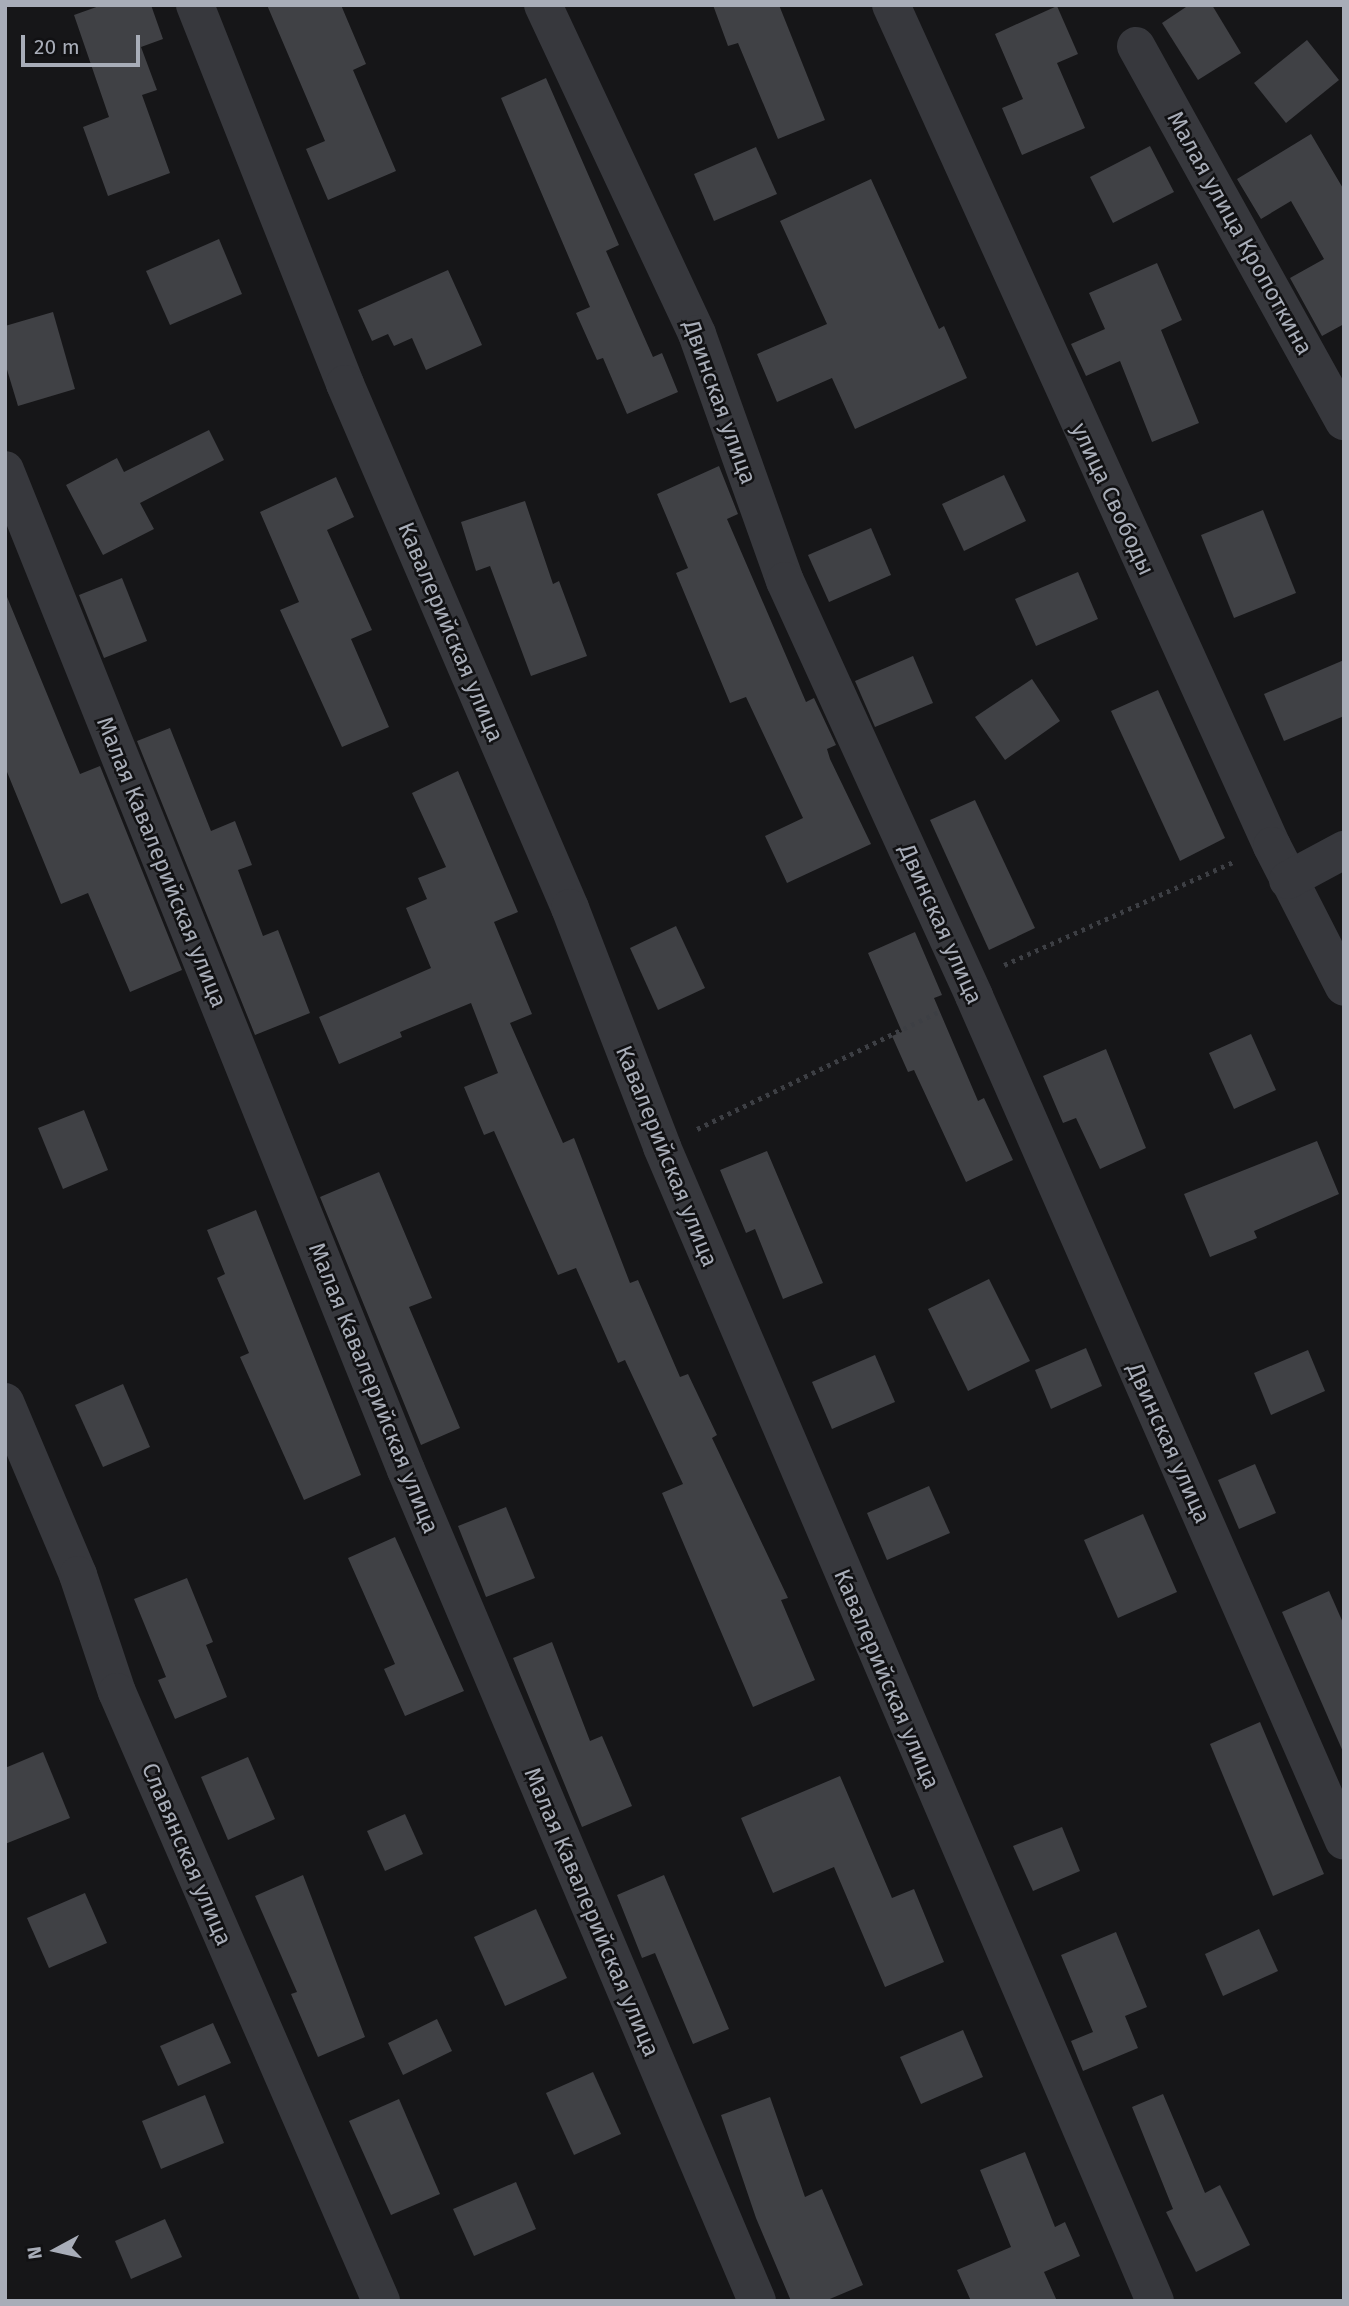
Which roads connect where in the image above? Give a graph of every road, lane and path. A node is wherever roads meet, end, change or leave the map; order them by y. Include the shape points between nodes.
1 (195, 5) edge
2 (543, 5) edge
3 (891, 5) edge
4 (1136, 46) dead end
5 (1344, 421) edge
6 (5, 470) edge
7 (1272, 846) junction
8 (1344, 850) edge
9 (1288, 880) junction
10 (1344, 988) edge
11 (970, 989) junction
12 (662, 1147) junction
13 (5, 1402) edge
14 (1344, 1842) edge
15 (381, 2301) edge
16 (757, 2301) edge
17 (1155, 2301) edge

1 - 12 street, Кавалерийская улица via 345,384 569,908
2 - 11 street, Двинская улица via 697,334 785,581
3 - 7 street, улица Свободы
4 - 5 street, Малая улица Кропоткина
6 - 16 street, Малая Кавалерийская улица via 406,1470
7 - 9 street, улица Свободы
7 - 11 path
8 - 9 street
9 - 10 street, улица Свободы
11 - 12 path
11 - 14 street, Двинская улица
12 - 17 street, Кавалерийская улица
13 - 15 street, Славянская улица via 78,1575 117,1692

